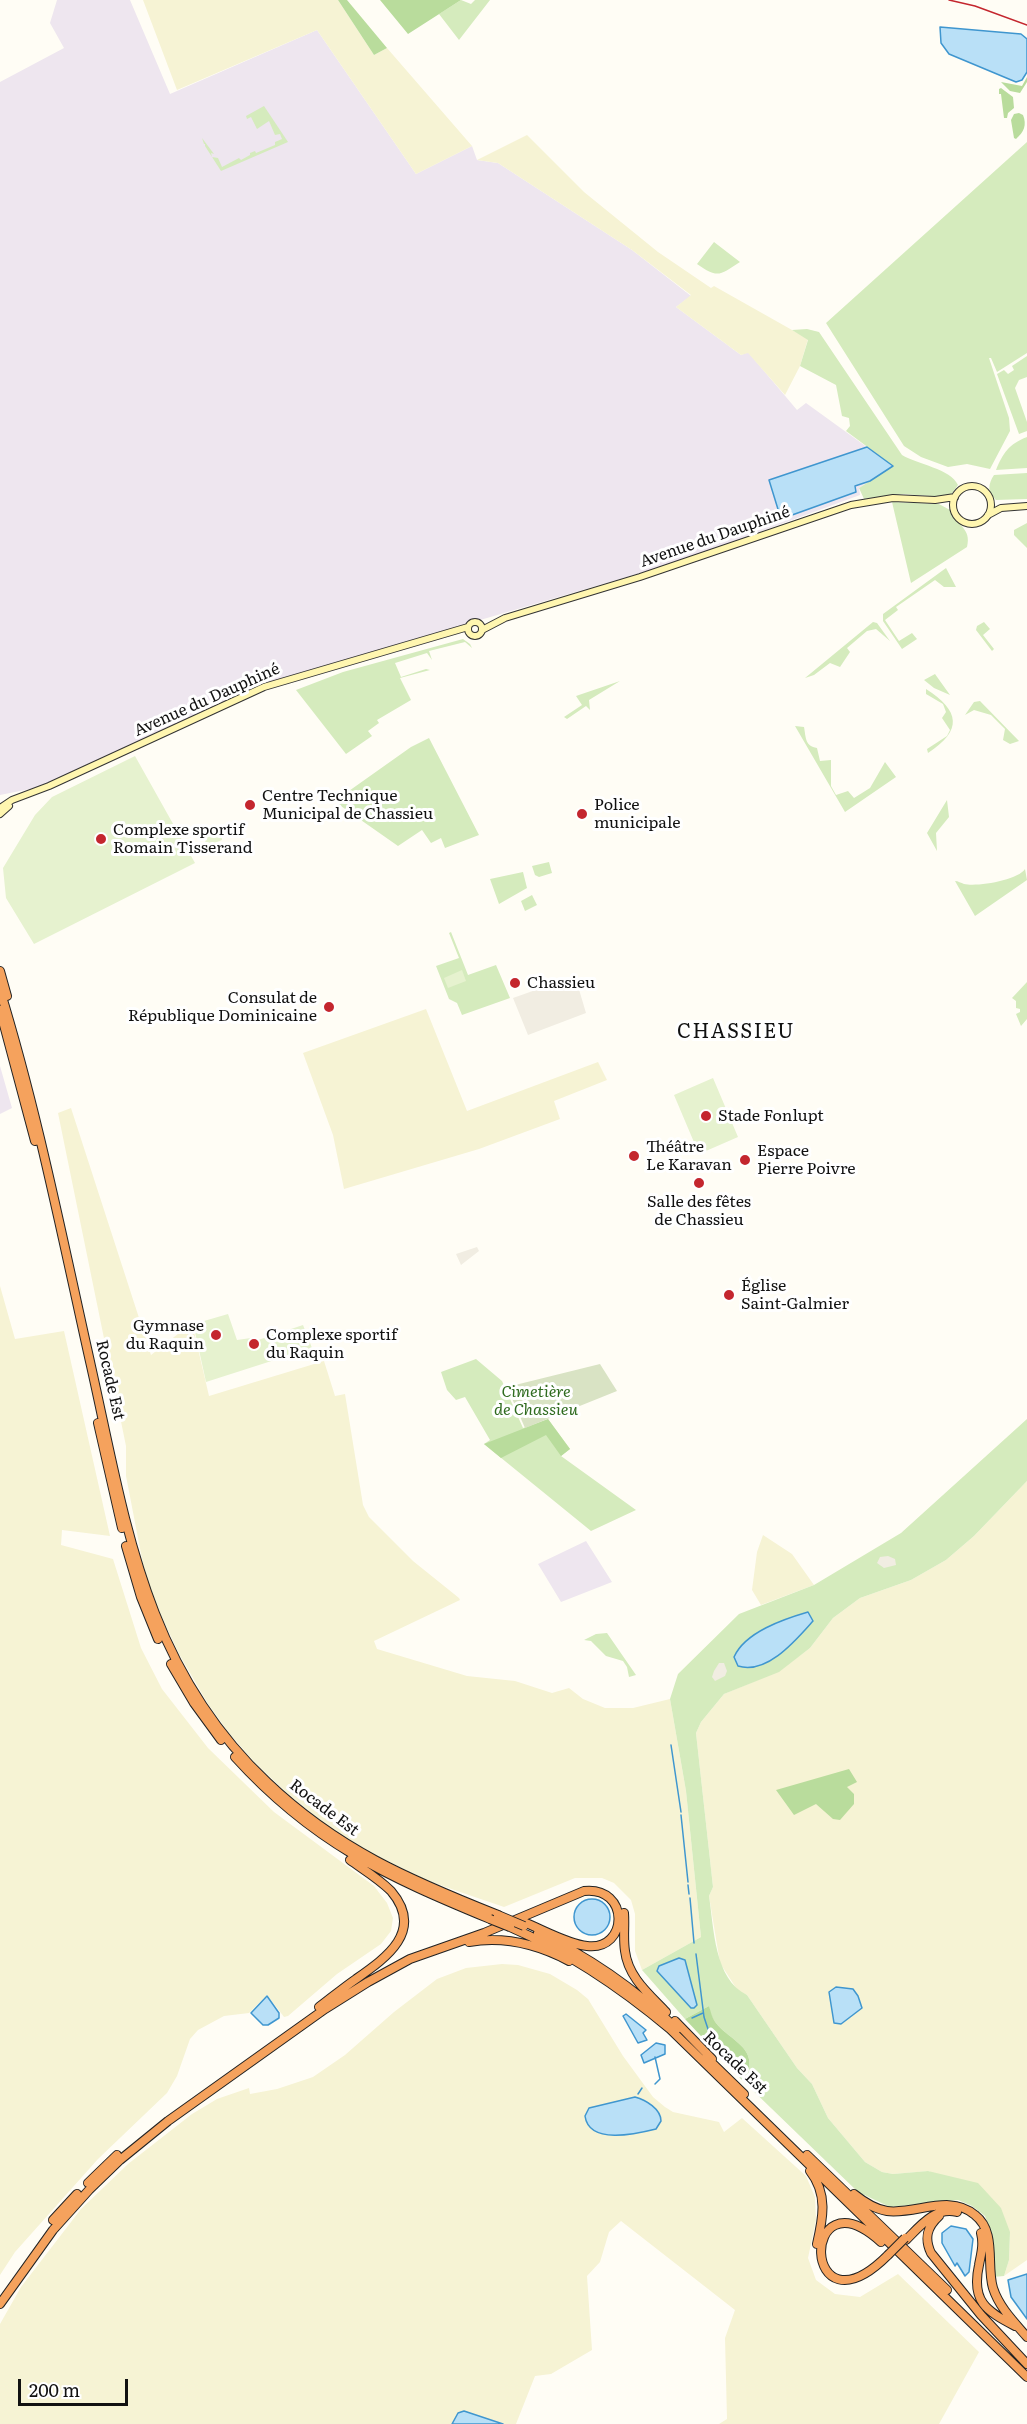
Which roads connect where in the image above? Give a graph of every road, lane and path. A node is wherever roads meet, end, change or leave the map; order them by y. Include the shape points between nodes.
1 (955, 497) junction
2 (935, 500) junction
3 (990, 501) junction
4 (1024, 506) edge
5 (953, 508) junction
6 (988, 516) junction
7 (506, 618) junction
8 (479, 622) junction
9 (468, 630) junction
10 (482, 630) junction
11 (27, 795) junction
12 (0, 808) edge
13 (0, 814) edge
14 (0, 971) edge
15 (0, 990) edge
16 (0, 1010) edge
17 (0, 1026) edge
18 (23, 1068) junction
19 (20, 1078) junction
20 (296, 1816) junction
21 (492, 1915) junction
22 (522, 1924) junction
23 (407, 1962) junction
24 (636, 2000) junction
25 (326, 2002) junction
26 (712, 2062) junction
27 (724, 2078) junction
28 (738, 2091) junction
29 (794, 2150) junction
30 (830, 2177) junction
31 (959, 2209) junction
32 (889, 2256) junction
33 (993, 2288) junction
34 (938, 2290) junction
35 (977, 2293) junction
36 (0, 2294) edge
37 (999, 2302) junction
38 (0, 2304) edge
39 (986, 2309) junction
40 (1020, 2330) junction
41 (1027, 2337) edge
42 (1027, 2364) edge
43 (1027, 2369) edge
44 (1027, 2377) edge

1 - 2 main road, Avenue du Dauphiné
1 - 3 main road via 962,489 974,486 986,492
1 - 5 main road
2 - 5 main road, Avenue du Dauphiné
2 - 7 main road, Avenue du Dauphiné via 893,498 851,504 640,577
3 - 4 main road
3 - 6 main road
4 - 6 main road via 1000,509
5 - 6 main road via 958,519 968,524 979,523
7 - 8 main road, Avenue du Dauphiné
7 - 10 main road, Avenue du Dauphiné
8 - 9 main road, Avenue du Dauphiné via 472,622
8 - 10 main road
9 - 10 main road, Avenue du Dauphiné via 477,636
9 - 11 main road, Avenue du Dauphiné via 264,687
11 - 12 main road, Avenue du Dauphiné
11 - 13 main road, Avenue du Dauphiné
14 - 18 highway
15 - 18 highway, Rocade Est
16 - 19 highway, Rocade Est
17 - 19 highway via 15,1074
18 - 21 highway, Rocade Est via 136,1562 160,1630 184,1675 240,1754 308,1818 367,1858
19 - 20 highway, Rocade Est via 118,1514 141,1597 179,1679 213,1730 253,1777
20 - 21 highway, Rocade Est via 365,1863 424,1892
20 - 25 highway via 309,1831 384,1885 398,1902 403,1916 401,1936 393,1951
21 - 22 highway, Rocade Est, bridge
21 - 22 highway, bridge via 493,1910
21 - 24 highway, Rocade Est, bridge via 575,1958
22 - 23 highway via 591,1947 612,1938 619,1918 610,1898 584,1891
22 - 26 highway, Rocade Est via 573,1950 624,1984
23 - 24 highway via 471,1942 519,1942 563,1958 631,2001
23 - 38 highway via 325,2009 133,2149 70,2210 37,2249
24 - 27 highway, Rocade Est
25 - 26 highway via 412,1954 571,1890 596,1886 612,1894 621,1905 625,1951 636,1979
25 - 36 highway via 116,2156 48,2226
26 - 27 highway, Rocade Est
27 - 28 highway, Rocade Est
28 - 29 highway, Rocade Est
28 - 30 highway, Rocade Est
29 - 32 highway via 820,2189 824,2211 817,2251 827,2275 841,2283 857,2282 871,2275
29 - 34 highway, Rocade Est
30 - 31 highway via 880,2209 899,2211 944,2205
30 - 43 highway, Rocade Est
31 - 32 highway, bridge via 935,2214
31 - 33 highway via 975,2214 986,2230
31 - 35 highway via 981,2232
31 - 42 highway via 932,2223 927,2245 962,2292
32 - 34 highway via 866,2275 849,2280 828,2271 820,2249 833,2228 855,2224
33 - 35 highway
33 - 37 highway
34 - 44 highway, Rocade Est
35 - 39 highway
37 - 39 highway
37 - 40 highway
39 - 40 highway
40 - 41 highway

